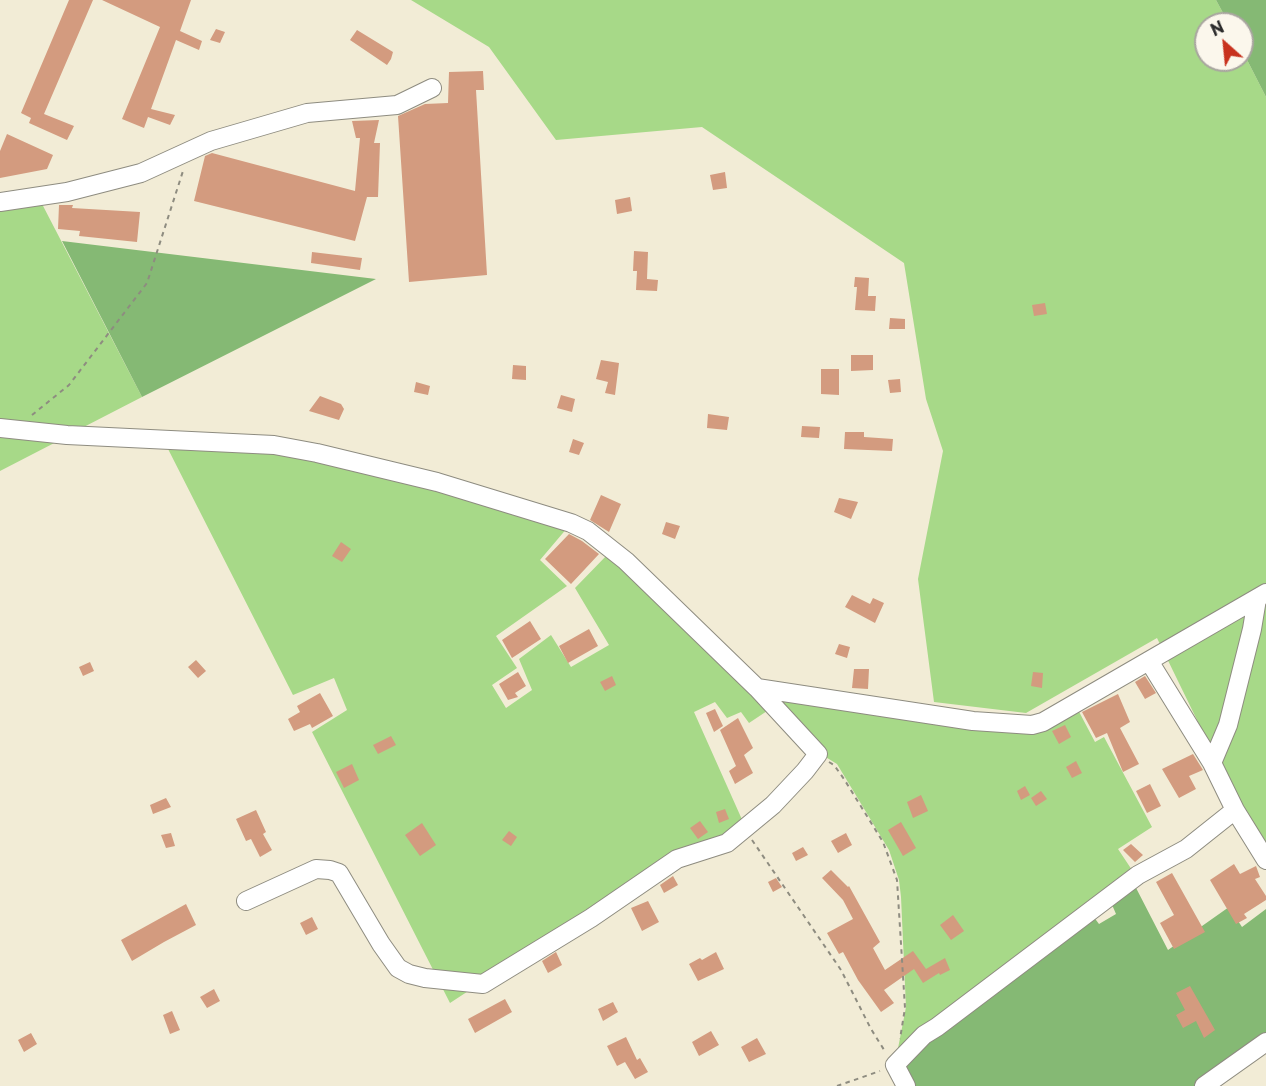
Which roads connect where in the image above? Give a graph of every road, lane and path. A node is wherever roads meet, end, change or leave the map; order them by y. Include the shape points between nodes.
1 (432, 88) dead end
2 (189, 151) junction
3 (0, 202) edge
4 (33, 414) dead end
5 (0, 428) edge
6 (1261, 596) edge
7 (1149, 661) junction
8 (757, 688) junction
9 (818, 754) junction
10 (1212, 763) junction
11 (1235, 810) junction
12 (745, 830) junction
13 (1266, 860) edge
14 (246, 901) dead end
15 (1266, 1042) edge
16 (895, 1065) junction
17 (837, 1086) edge
18 (906, 1086) edge
19 (1204, 1086) edge

1 - 2 street via 397,105 307,113
2 - 3 street via 141,173 67,192
2 - 4 path via 147,283 69,385
5 - 8 street via 274,445 427,479 571,522 626,561
6 - 7 street
6 - 10 street via 1228,724
7 - 8 street via 1032,725 973,721
7 - 10 street
8 - 9 street
9 - 12 street
9 - 16 path via 834,765 844,779 883,842 897,880 905,1008
10 - 11 street
11 - 13 street
11 - 16 street via 1186,849 1138,875 924,1035
12 - 14 street via 727,843 677,859 591,918 483,984 425,978 398,968 339,873 316,870
12 - 16 path via 841,970 871,1029
15 - 19 street
16 - 17 path
16 - 18 street

